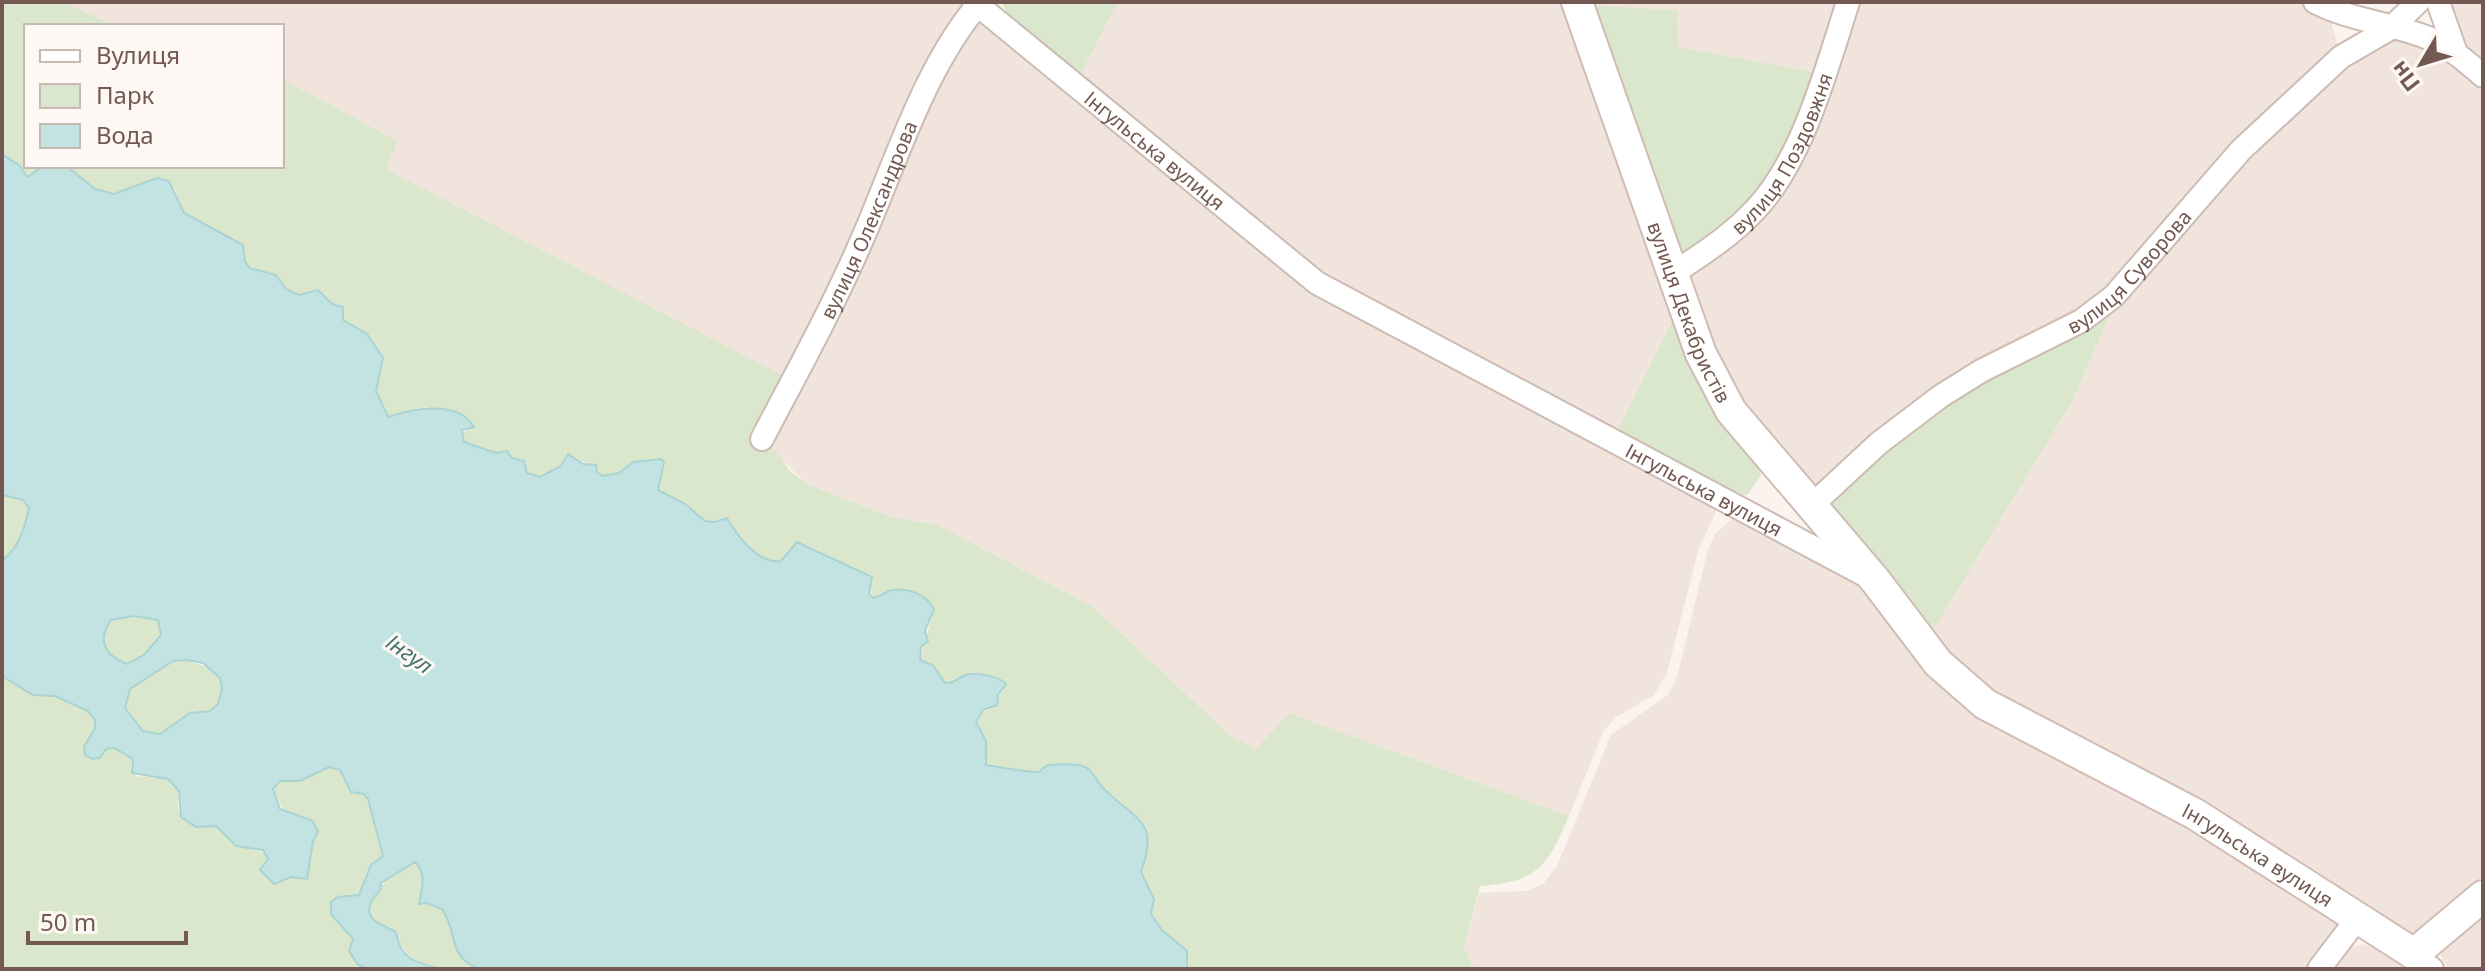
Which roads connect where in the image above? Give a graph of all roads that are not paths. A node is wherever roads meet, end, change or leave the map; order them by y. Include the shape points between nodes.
1 (1577, 2) edge
2 (1848, 2) edge
3 (2315, 2) edge
4 (2418, 2) edge
5 (2438, 2) edge
6 (977, 3) edge
7 (2391, 28) junction
8 (2456, 53) junction
9 (2483, 76) edge
10 (1672, 274) junction
11 (762, 439) dead end
12 (1810, 507) junction
13 (1875, 580) junction
14 (2483, 896) edge
15 (2357, 919) junction
16 (2423, 961) edge
17 (2319, 969) edge

1 - 10 street, вулиця Декабристів
2 - 10 street, вулиця Поздовжня via 1798,141 1773,187 1726,238
3 - 7 street
4 - 7 street, вулиця Суворова
5 - 8 street
6 - 11 street, вулиця Олександрова via 933,76 849,269
6 - 13 street, Інгульська вулиця via 1317,283
7 - 8 street via 2429,38
7 - 12 street, вулиця Суворова via 2341,57 2241,150 2114,296 2081,321 1941,396 1879,443
8 - 9 street
10 - 12 street, вулиця Декабристів via 1701,354 1731,411
12 - 13 street, вулиця Декабристів
13 - 15 street, Інгульська вулиця via 1938,663 1985,704 2195,814
14 - 16 street
15 - 16 street, Інгульська вулиця
15 - 17 street

